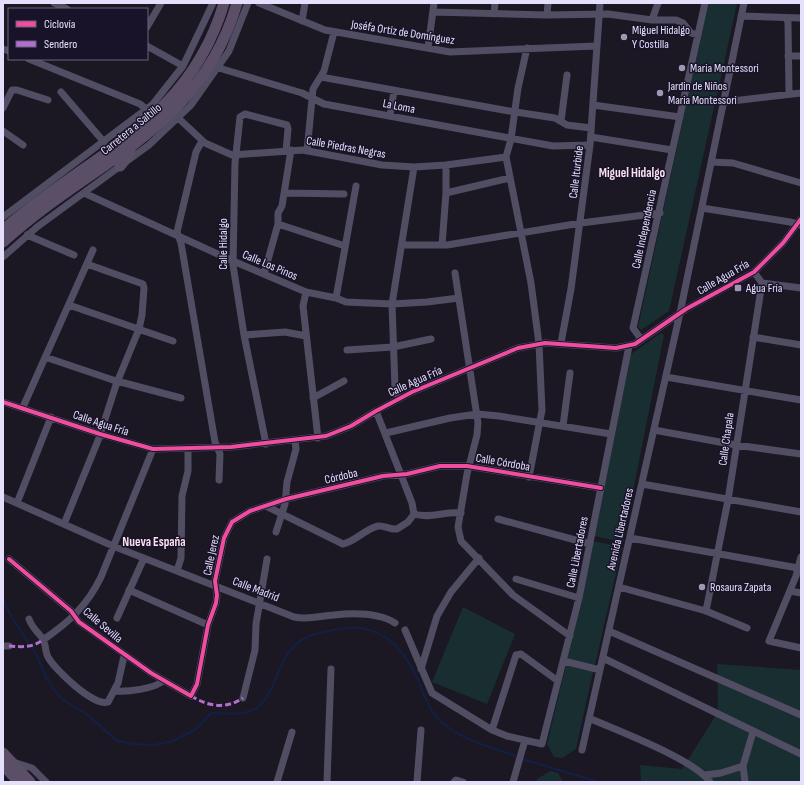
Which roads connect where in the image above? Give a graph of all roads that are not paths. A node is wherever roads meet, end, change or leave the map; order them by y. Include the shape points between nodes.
1 (54, 3) edge
2 (161, 3) edge
3 (213, 3) edge
4 (224, 3) edge
5 (237, 3) edge
6 (248, 3) edge
7 (259, 3) edge
8 (304, 3) edge
9 (434, 3) edge
10 (495, 3) edge
11 (548, 3) edge
12 (600, 3) edge
13 (658, 3) edge
14 (705, 3) edge
15 (744, 3) edge
16 (65, 8) edge
17 (433, 12) junction
18 (494, 14) junction
19 (547, 15) junction
20 (599, 15) junction
21 (741, 16) junction
22 (786, 18) junction
23 (801, 18) edge
24 (652, 20) junction
25 (302, 21) junction
26 (148, 25) edge
27 (334, 32) junction
28 (698, 35) junction
29 (596, 46) junction
30 (148, 47) edge
31 (428, 48) junction
32 (527, 48) junction
33 (788, 56) junction
34 (801, 56) edge
35 (31, 60) edge
36 (183, 66) junction
37 (214, 66) junction
38 (567, 75) dead end
39 (321, 77) junction
40 (394, 91) junction
41 (61, 92) dead end
42 (801, 93) edge
43 (789, 94) junction
44 (312, 98) junction
45 (48, 100) dead end
46 (724, 102) junction
47 (593, 105) junction
48 (3, 108) edge
49 (146, 109) junction
50 (516, 112) junction
51 (175, 115) junction
52 (390, 116) junction
53 (680, 117) junction
54 (561, 121) junction
55 (591, 128) junction
56 (3, 131) edge
57 (511, 139) junction
58 (202, 140) junction
59 (590, 141) junction
60 (104, 142) junction
61 (23, 145) dead end
62 (131, 147) junction
63 (672, 150) junction
64 (289, 151) junction
65 (307, 151) junction
66 (235, 156) junction
67 (506, 157) junction
68 (711, 162) junction
69 (446, 165) junction
70 (120, 166) junction
71 (414, 166) junction
72 (510, 178) junction
73 (801, 183) edge
74 (356, 186) dead end
75 (84, 193) junction
76 (285, 193) junction
77 (446, 193) junction
78 (344, 194) dead end
79 (702, 208) junction
80 (660, 212) junction
81 (3, 217) edge
82 (580, 223) junction
83 (800, 223) edge
84 (278, 224) junction
85 (3, 230) edge
86 (520, 232) junction
87 (27, 235) junction
88 (178, 237) junction
89 (3, 242) edge
90 (402, 245) junction
91 (442, 245) junction
92 (345, 246) junction
93 (94, 250) dead end
94 (74, 255) dead end
95 (3, 257) edge
96 (232, 261) junction
97 (87, 264) junction
98 (754, 272) junction
99 (455, 273) dead end
100 (264, 274) junction
101 (762, 283) junction
102 (801, 288) edge
103 (306, 292) junction
104 (336, 298) junction
105 (459, 298) junction
106 (69, 304) junction
107 (392, 304) junction
108 (680, 313) junction
109 (139, 330) junction
110 (244, 335) junction
111 (306, 336) junction
112 (754, 337) junction
113 (431, 339) dead end
114 (641, 340) junction
115 (173, 341) dead end
116 (561, 343) junction
117 (539, 344) junction
118 (801, 345) edge
119 (629, 346) junction
120 (393, 347) junction
121 (347, 350) dead end
122 (45, 357) junction
123 (470, 368) junction
124 (570, 373) dead end
125 (666, 377) junction
126 (117, 381) junction
127 (344, 381) dead end
128 (745, 389) junction
129 (181, 398) dead end
130 (313, 398) junction
131 (399, 399) junction
132 (801, 400) edge
133 (3, 402) edge
134 (24, 407) junction
135 (376, 411) junction
136 (477, 414) junction
137 (51, 417) junction
138 (541, 422) junction
139 (563, 426) junction
140 (654, 430) junction
141 (386, 433) junction
142 (100, 434) junction
143 (611, 434) junction
144 (318, 438) junction
145 (295, 441) junction
146 (266, 444) junction
147 (736, 445) junction
148 (219, 448) junction
149 (153, 449) junction
150 (188, 449) junction
151 (801, 454) edge
152 (469, 466) junction
153 (401, 474) junction
154 (529, 477) junction
155 (219, 480) dead end
156 (642, 484) junction
157 (601, 488) junction
158 (3, 497) edge
159 (286, 499) junction
160 (728, 500) junction
161 (17, 503) junction
162 (266, 506) junction
163 (801, 512) edge
164 (461, 513) junction
165 (414, 514) junction
166 (282, 515) junction
167 (498, 519) dead end
168 (64, 524) junction
169 (276, 532) dead end
170 (630, 538) junction
171 (590, 544) junction
172 (113, 546) junction
173 (718, 555) junction
174 (801, 557) edge
175 (144, 558) junction
176 (479, 558) junction
177 (9, 559) dead end
178 (268, 559) dead end
179 (798, 568) junction
180 (177, 571) junction
181 (516, 579) dead end
182 (216, 586) junction
183 (619, 587) junction
184 (129, 590) junction
185 (790, 591) junction
186 (801, 593) edge
187 (579, 598) junction
188 (260, 602) junction
189 (706, 611) junction
190 (75, 616) junction
191 (117, 618) dead end
192 (29, 619) dead end
193 (395, 623) dead end
194 (208, 625) junction
195 (747, 628) dead end
196 (405, 630) dead end
197 (609, 631) junction
198 (570, 636) junction
199 (43, 640) junction
200 (801, 648) edge
201 (124, 656) junction
202 (603, 658) junction
203 (567, 662) junction
204 (331, 669) dead end
205 (421, 669) junction
206 (598, 670) junction
207 (163, 681) junction
208 (558, 681) junction
209 (116, 691) junction
210 (191, 696) joint
211 (243, 698) dead end
212 (800, 712) edge
213 (590, 718) junction
214 (421, 730) dead end
215 (492, 730) junction
216 (292, 732) dead end
217 (753, 732) junction
218 (525, 740) junction
219 (582, 750) dead end
220 (3, 753) edge
221 (801, 754) edge
222 (7, 763) edge
223 (743, 766) junction
224 (705, 775) junction
225 (19, 782) edge
226 (30, 782) edge
227 (46, 782) edge
228 (277, 782) edge
229 (327, 782) edge
230 (417, 782) edge
231 (454, 782) edge
232 (463, 782) edge
233 (513, 782) edge
234 (710, 782) edge
235 (745, 782) edge

1 - 16 street
2 - 26 street
3 - 36 street
4 - 85 main road, Carretera a Saltillo via 201,56 186,80 159,111 126,140 26,209
5 - 37 main road, Carretera a Saltillo
6 - 37 street via 235,40
7 - 25 street, Joséfa Ortiz de Domínguez
8 - 25 street
9 - 17 street
10 - 18 street
11 - 19 street
12 - 20 street, Calle Iturbide
13 - 24 street
14 - 28 street, Calle Independencia
15 - 21 street, Avenida Libertadores
17 - 18 street
17 - 31 street
18 - 19 street
19 - 20 street
20 - 24 street
20 - 29 street, Calle Iturbide
21 - 22 street
21 - 46 street, Avenida Libertadores
22 - 23 street
22 - 33 street
24 - 28 street via 678,20
25 - 27 street, Joséfa Ortiz de Domínguez
27 - 31 street, Joséfa Ortiz de Domínguez
27 - 39 street
28 - 53 street, Calle Independencia
29 - 32 street, Joséfa Ortiz de Domínguez
29 - 47 street, Calle Iturbide
30 - 36 street
31 - 32 street, Joséfa Ortiz de Domínguez via 453,52
32 - 50 street via 518,88
33 - 34 street
33 - 43 street
35 - 49 street via 140,104
36 - 49 street via 162,94
37 - 44 street, La Loma
37 - 51 main road, Carretera a Saltillo
38 - 54 street
39 - 40 street
39 - 44 street via 315,85
40 - 50 street
40 - 52 street
41 - 60 street
42 - 43 street
43 - 46 street
44 - 52 street, La Loma via 324,104
44 - 65 street
45 - 48 street via 12,90
46 - 68 street, Avenida Libertadores
47 - 53 street
47 - 55 street, Calle Iturbide
49 - 60 street
50 - 54 street
50 - 57 street
51 - 58 street, Calle Piedras Negras
51 - 62 main road, Carretera a Saltillo
51 - 70 street via 149,145
52 - 57 street, La Loma
53 - 63 street, Calle Independencia
54 - 55 street via 567,125
55 - 59 street, Calle Iturbide
56 - 61 street
57 - 59 street, La Loma via 553,146
57 - 67 street
58 - 66 street, Calle Piedras Negras
58 - 88 street via 196,152 177,229
59 - 63 street, La Loma
59 - 82 street, Calle Iturbide
60 - 81 street
62 - 70 main road
62 - 89 main road, Carretera a Saltillo via 32,216
63 - 80 street, Calle Independencia
64 - 65 street, Calle Piedras Negras
64 - 66 street, Calle Piedras Negras
64 - 66 street, Calle Hidalgo via 287,125 243,114 239,119
64 - 76 street
65 - 71 street, Calle Piedras Negras via 382,166
66 - 96 street, Calle Hidalgo
67 - 69 street, Calle Piedras Negras
67 - 72 street
68 - 73 street via 733,163
68 - 79 street, Avenida Libertadores
69 - 71 street, Calle Piedras Negras
69 - 77 street
70 - 75 street
71 - 90 street
72 - 77 street
72 - 86 street
74 - 92 street
75 - 87 street
75 - 88 street, Calle Los Pinos
76 - 78 street
76 - 84 street via 278,213
77 - 91 street
79 - 83 street
79 - 108 street, Avenida Libertadores
80 - 82 street
80 - 114 street, Calle Independencia via 634,328
82 - 86 street
82 - 116 street, Calle Iturbide
83 - 98 street, Calle Agua Fría
84 - 92 street
84 - 100 street
86 - 91 street
86 - 117 street
87 - 94 street
87 - 95 street
88 - 96 street, Calle Los Pinos
88 - 148 street via 182,243 215,442
90 - 91 street
90 - 107 street
92 - 104 street
93 - 97 street
96 - 100 street, Calle Los Pinos
96 - 110 street, Calle Hidalgo
97 - 106 street
97 - 109 street via 144,285
98 - 101 street
98 - 108 street, Calle Agua Fría
99 - 105 street
100 - 103 street, Calle Los Pinos
101 - 102 street
101 - 112 street, Calle Chapala
103 - 104 street, Calle Los Pinos
103 - 111 street via 303,302
104 - 107 street, Calle Los Pinos via 346,302
105 - 107 street, Calle Los Pinos
105 - 123 street
106 - 109 street
106 - 122 street
107 - 120 street
108 - 114 street, Calle Agua Fría
108 - 125 street, Avenida Libertadores
109 - 115 street
109 - 126 street
110 - 111 street via 285,332
110 - 146 street, Calle Hidalgo
111 - 130 street
112 - 118 street
112 - 128 street, Calle Chapala
113 - 120 street
114 - 119 street, Calle Agua Fría
116 - 117 street, Calle Agua Fría
116 - 119 street, Calle Agua Fría via 605,348
117 - 123 street, Calle Agua Fría via 518,348
117 - 138 street
119 - 143 street, Calle Libertadores
120 - 121 street
120 - 131 street via 395,388
122 - 126 street
122 - 134 street
123 - 131 street, Calle Agua Fría
123 - 136 street
124 - 139 street
125 - 128 street
125 - 140 street, Avenida Libertadores
126 - 129 street
126 - 142 street
127 - 130 street
128 - 132 street
128 - 147 street, Calle Chapala
130 - 144 street
131 - 135 street, Calle Agua Fría
133 - 134 street, Calle Agua Fría
134 - 137 street, Calle Agua Fría
135 - 141 street
135 - 144 street, Calle Agua Fría via 344,430
136 - 138 street
136 - 141 street
136 - 152 street via 477,435
137 - 142 street, Calle Agua Fría
137 - 161 street
138 - 139 street
138 - 154 street
139 - 143 street
140 - 147 street
140 - 156 street, Avenida Libertadores
141 - 153 street
142 - 149 street, Calle Agua Fría
142 - 168 street
143 - 157 street, Calle Libertadores
144 - 145 street, Calle Agua Fría
145 - 146 street, Calle Agua Fría
145 - 159 street via 296,449 287,482
146 - 148 street, Calle Agua Fría
147 - 151 street
147 - 160 street, Calle Chapala
148 - 150 street, Calle Agua Fría
148 - 155 street
149 - 150 street, Calle Agua Fría
149 - 172 street
150 - 180 street via 188,471 182,496 182,558
152 - 153 street, Calle Córdoba via 440,466
152 - 154 street, Calle Córdoba
152 - 164 street
153 - 159 street, Córdoba
153 - 165 street
154 - 157 street, Calle Córdoba
156 - 160 street
156 - 170 street, Avenida Libertadores
157 - 171 street, Calle Libertadores
158 - 161 street, Calle Madrid
159 - 162 street, Calle Jerez
159 - 166 street
160 - 163 street
160 - 173 street, Calle Chapala
161 - 168 street, Calle Madrid
162 - 166 street
162 - 182 street, Calle Jerez via 239,516 229,526 222,545
164 - 165 street via 423,516
164 - 176 street via 458,536
165 - 166 street via 408,522 397,529 378,526 343,544
166 - 169 street
167 - 171 street
168 - 172 street, Calle Madrid
170 - 173 street
170 - 183 street, Avenida Libertadores
171 - 187 street, Calle Libertadores
172 - 175 street, Calle Madrid
172 - 190 street via 96,587
173 - 179 street
173 - 189 street, Calle Chapala
174 - 179 street
175 - 180 street, Calle Madrid
175 - 184 street
176 - 198 street via 513,595
176 - 205 street via 451,592 437,616
177 - 190 street, Calle Sevilla
178 - 188 street
179 - 185 street
180 - 182 street, Calle Madrid
181 - 187 street
182 - 188 street, Calle Madrid
182 - 194 street, Calle Jerez via 217,598
183 - 189 street
183 - 197 street, Avenida Libertadores
184 - 191 street
184 - 194 street
185 - 186 street
185 - 200 street via 769,641
187 - 198 street, Calle Libertadores
188 - 193 street, Calle Madrid via 304,619 334,614 361,614
188 - 211 street via 255,650
189 - 195 street
190 - 199 street
190 - 201 street, Calle Sevilla via 79,622
192 - 199 street
194 - 210 street, Calle Jerez via 197,684
196 - 205 street
197 - 202 street, Avenida Libertadores
197 - 212 street
198 - 203 street, Calle Libertadores
199 - 209 street via 49,658 58,670 97,701 102,704 108,702
201 - 207 street, Calle Sevilla
201 - 209 street
202 - 206 street, Avenida Libertadores
202 - 217 street
203 - 206 street
203 - 208 street, Calle Libertadores
204 - 229 street
205 - 215 street via 432,693
206 - 213 street, Avenida Libertadores
207 - 209 street via 148,688
207 - 210 street, Calle Sevilla
208 - 215 street via 521,654 517,654
208 - 218 street, Calle Libertadores via 542,744
213 - 219 street, Avenida Libertadores
213 - 224 street via 682,760
214 - 230 street
215 - 218 street
216 - 228 street
217 - 221 street
217 - 223 street
218 - 233 street
220 - 222 main road
222 - 225 main road
222 - 226 main road
222 - 227 street via 32,768
223 - 224 street
223 - 235 street
224 - 234 street
231 - 232 street

